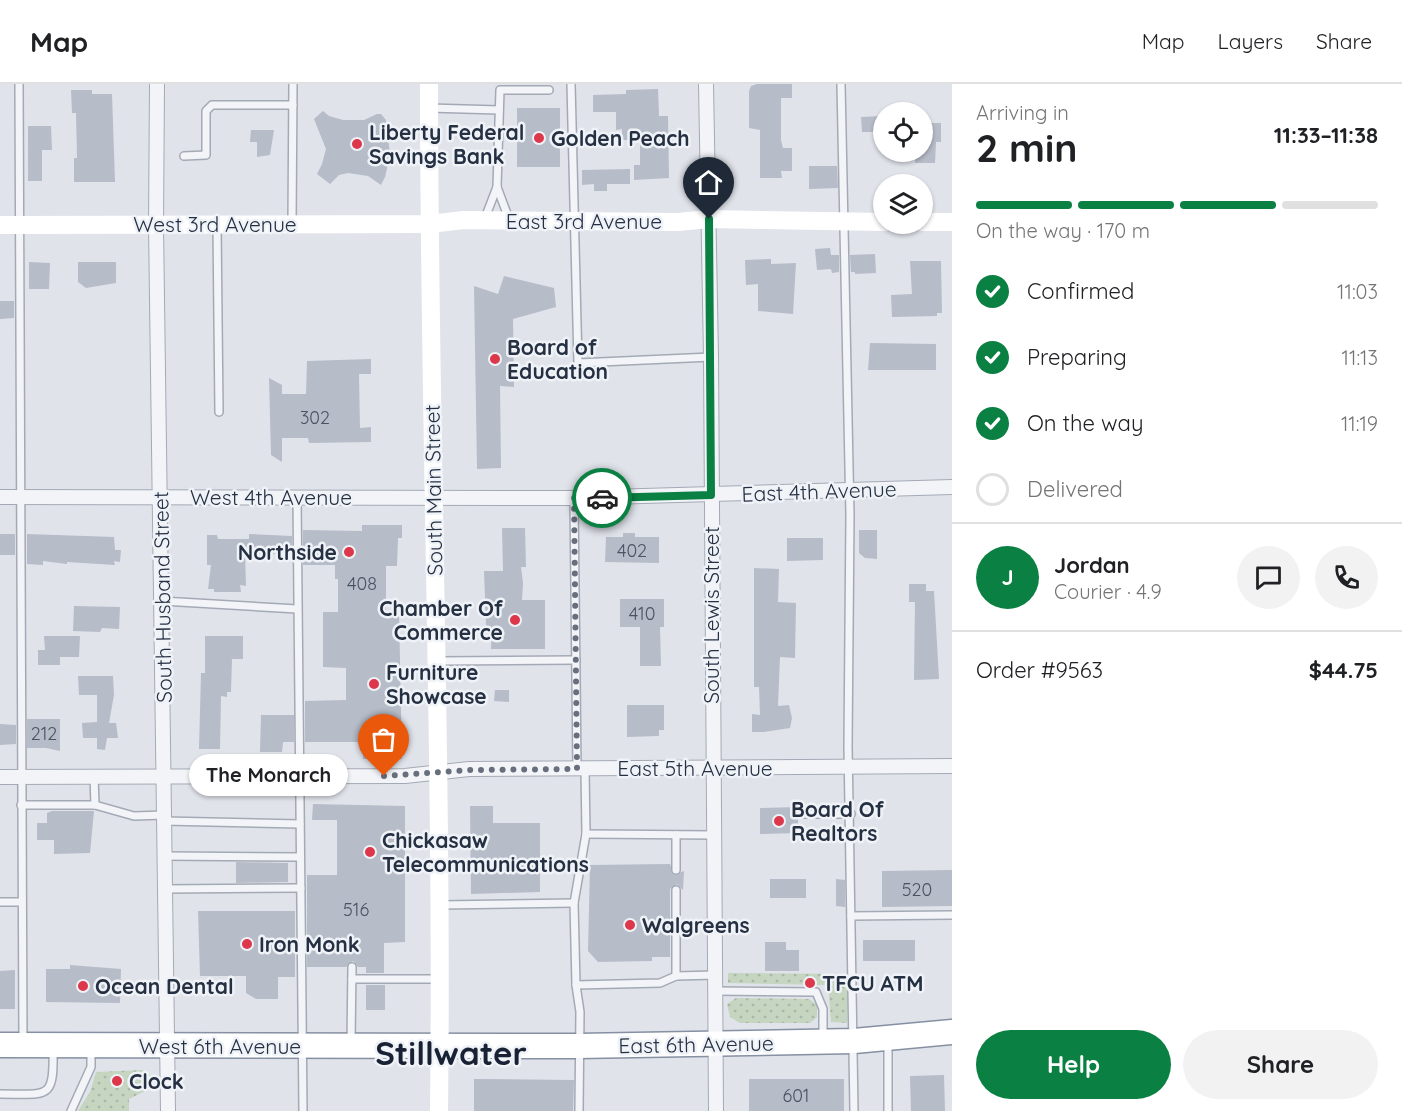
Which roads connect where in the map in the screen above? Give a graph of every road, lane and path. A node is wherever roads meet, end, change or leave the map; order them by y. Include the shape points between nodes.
1 (19, 84) edge
2 (157, 84) edge
3 (293, 84) edge
4 (429, 84) edge
5 (571, 84) edge
6 (706, 84) edge
7 (841, 84) edge
8 (549, 90) dead end
9 (293, 105) junction
10 (429, 108) junction
11 (499, 110) junction
12 (184, 156) dead end
13 (498, 187) junction
14 (709, 219) junction
15 (484, 221) junction
16 (510, 221) junction
17 (575, 222) junction
18 (843, 222) junction
19 (873, 222) edge
20 (933, 222) edge
21 (952, 222) edge
22 (429, 224) junction
23 (0, 225) edge
24 (20, 225) junction
25 (156, 225) junction
26 (217, 225) junction
27 (292, 225) junction
28 (711, 357) junction
29 (219, 412) dead end
30 (952, 487) edge
31 (849, 491) junction
32 (711, 495) junction
33 (0, 497) edge
34 (20, 497) junction
35 (161, 497) junction
36 (297, 497) junction
37 (434, 497) junction
38 (574, 498) junction
39 (162, 601) junction
40 (297, 609) junction
41 (576, 660) junction
42 (436, 661) junction
43 (850, 766) junction
44 (952, 766) edge
45 (712, 768) junction
46 (581, 769) junction
47 (438, 772) junction
48 (94, 776) junction
49 (0, 777) edge
50 (21, 777) junction
51 (164, 777) junction
52 (299, 777) junction
53 (95, 805) junction
54 (21, 806) junction
55 (803, 814) dead end
56 (851, 814) junction
57 (164, 818) junction
58 (300, 824) junction
59 (586, 834) junction
60 (676, 835) junction
61 (713, 835) junction
62 (165, 856) junction
63 (300, 857) junction
64 (676, 870) dead end
65 (301, 888) junction
66 (165, 889) junction
67 (676, 890) dead end
68 (0, 902) edge
69 (22, 902) junction
70 (574, 903) junction
71 (439, 904) junction
72 (952, 915) edge
73 (851, 916) junction
74 (352, 967) dead end
75 (715, 975) junction
76 (676, 976) junction
77 (352, 979) junction
78 (440, 979) junction
79 (576, 985) junction
80 (715, 992) junction
81 (952, 1032) edge
82 (888, 1038) junction
83 (854, 1041) junction
84 (823, 1042) junction
85 (716, 1043) junction
86 (11, 1045) edge
87 (53, 1045) junction
88 (90, 1045) junction
89 (167, 1046) junction
90 (351, 1046) junction
91 (440, 1046) junction
92 (578, 1046) junction
93 (303, 1047) junction
94 (0, 1094) edge
95 (70, 1111) edge
96 (168, 1111) edge
97 (303, 1111) edge
98 (439, 1111) edge
99 (579, 1111) edge
100 (716, 1111) edge
101 (855, 1111) edge
102 (888, 1111) edge

1 - 24 lane
2 - 25 street, South Husband Street
3 - 9 lane
4 - 10 main road, South Main Street
5 - 17 lane
6 - 14 street, South Lewis Street
7 - 18 lane
8 - 11 lane via 500,90
9 - 12 lane via 212,105 206,111 206,155
9 - 27 lane
10 - 11 lane
10 - 22 main road, South Main Street
11 - 13 lane
13 - 15 lane
13 - 16 lane
14 - 17 main road, East 3rd Avenue
14 - 18 main road, East 3rd Avenue
14 - 28 street, South Lewis Street
15 - 16 main road, East 3rd Avenue
15 - 22 main road, East 3rd Avenue
16 - 17 main road, East 3rd Avenue
17 - 28 lane via 578,363
18 - 19 main road, East 3rd Avenue
18 - 31 lane
20 - 21 main road
22 - 27 main road, West 3rd Avenue
22 - 37 main road, South Main Street
23 - 24 main road, West 3rd Avenue
24 - 25 main road, West 3rd Avenue
24 - 34 lane
25 - 26 main road, West 3rd Avenue
25 - 35 street, South Husband Street
26 - 27 main road, West 3rd Avenue
26 - 29 lane
28 - 32 street, South Lewis Street
30 - 31 street, East 4th Avenue
31 - 32 street, East 4th Avenue
31 - 43 lane
32 - 38 street, East 4th Avenue
32 - 45 street, South Lewis Street
33 - 34 street, West 4th Avenue
34 - 35 street, West 4th Avenue
34 - 50 lane
35 - 36 street, West 4th Avenue
35 - 39 street, South Husband Street
36 - 37 street, West 4th Avenue
36 - 40 lane
37 - 38 street, East 4th Avenue
37 - 42 main road, South Main Street
38 - 41 lane
39 - 40 lane
39 - 51 street, South Husband Street
40 - 52 lane
41 - 42 lane
41 - 46 lane
42 - 47 main road, South Main Street
43 - 44 street, East 5th Avenue
43 - 45 street, East 5th Avenue
43 - 56 lane
45 - 46 street, East 5th Avenue
45 - 61 street, South Lewis Street
46 - 47 street, East 5th Avenue
46 - 59 lane
47 - 52 street, East 5th Avenue
47 - 71 main road, South Main Street
48 - 50 street, East 5th Avenue
48 - 51 street, East 5th Avenue
48 - 53 lane
49 - 50 street, East 5th Avenue
50 - 54 lane
51 - 52 street, East 5th Avenue
51 - 57 street, South Husband Street
52 - 58 lane
53 - 54 lane
53 - 57 lane via 135,816
54 - 69 lane
55 - 56 lane
56 - 73 lane
57 - 58 lane
57 - 62 street, South Husband Street
58 - 63 lane
59 - 60 lane
59 - 70 lane
60 - 61 lane
60 - 64 lane
61 - 75 street, South Lewis Street
62 - 63 lane
62 - 66 street, South Husband Street
63 - 65 lane
65 - 66 lane
65 - 93 lane
66 - 89 street, South Husband Street
67 - 76 lane
68 - 69 lane
69 - 86 lane
70 - 71 lane
70 - 79 lane
71 - 78 main road, South Main Street
72 - 73 lane
73 - 83 lane
74 - 77 lane
75 - 76 lane
75 - 80 street, South Lewis Street
76 - 79 lane via 660,983
77 - 78 lane
77 - 90 lane
78 - 91 main road, South Main Street
79 - 92 lane
80 - 84 lane via 816,992 823,1009
80 - 85 street, South Lewis Street
81 - 82 highway, East 6th Avenue
82 - 83 highway, East 6th Avenue
82 - 102 lane
83 - 84 highway, East 6th Avenue
83 - 101 lane
84 - 85 highway, East 6th Avenue
85 - 92 highway, East 6th Avenue
85 - 100 street, South Lewis Street
86 - 87 highway, West 6th Avenue
87 - 88 highway, West 6th Avenue
87 - 94 lane via 51,1088 43,1094
88 - 89 highway, West 6th Avenue
88 - 95 lane via 91,1067
89 - 93 highway, West 6th Avenue
89 - 96 street, South Husband Street
90 - 91 highway, West 6th Avenue
90 - 93 highway, West 6th Avenue
91 - 92 highway, East 6th Avenue
91 - 98 main road, South Main Street
92 - 99 lane
93 - 97 lane

